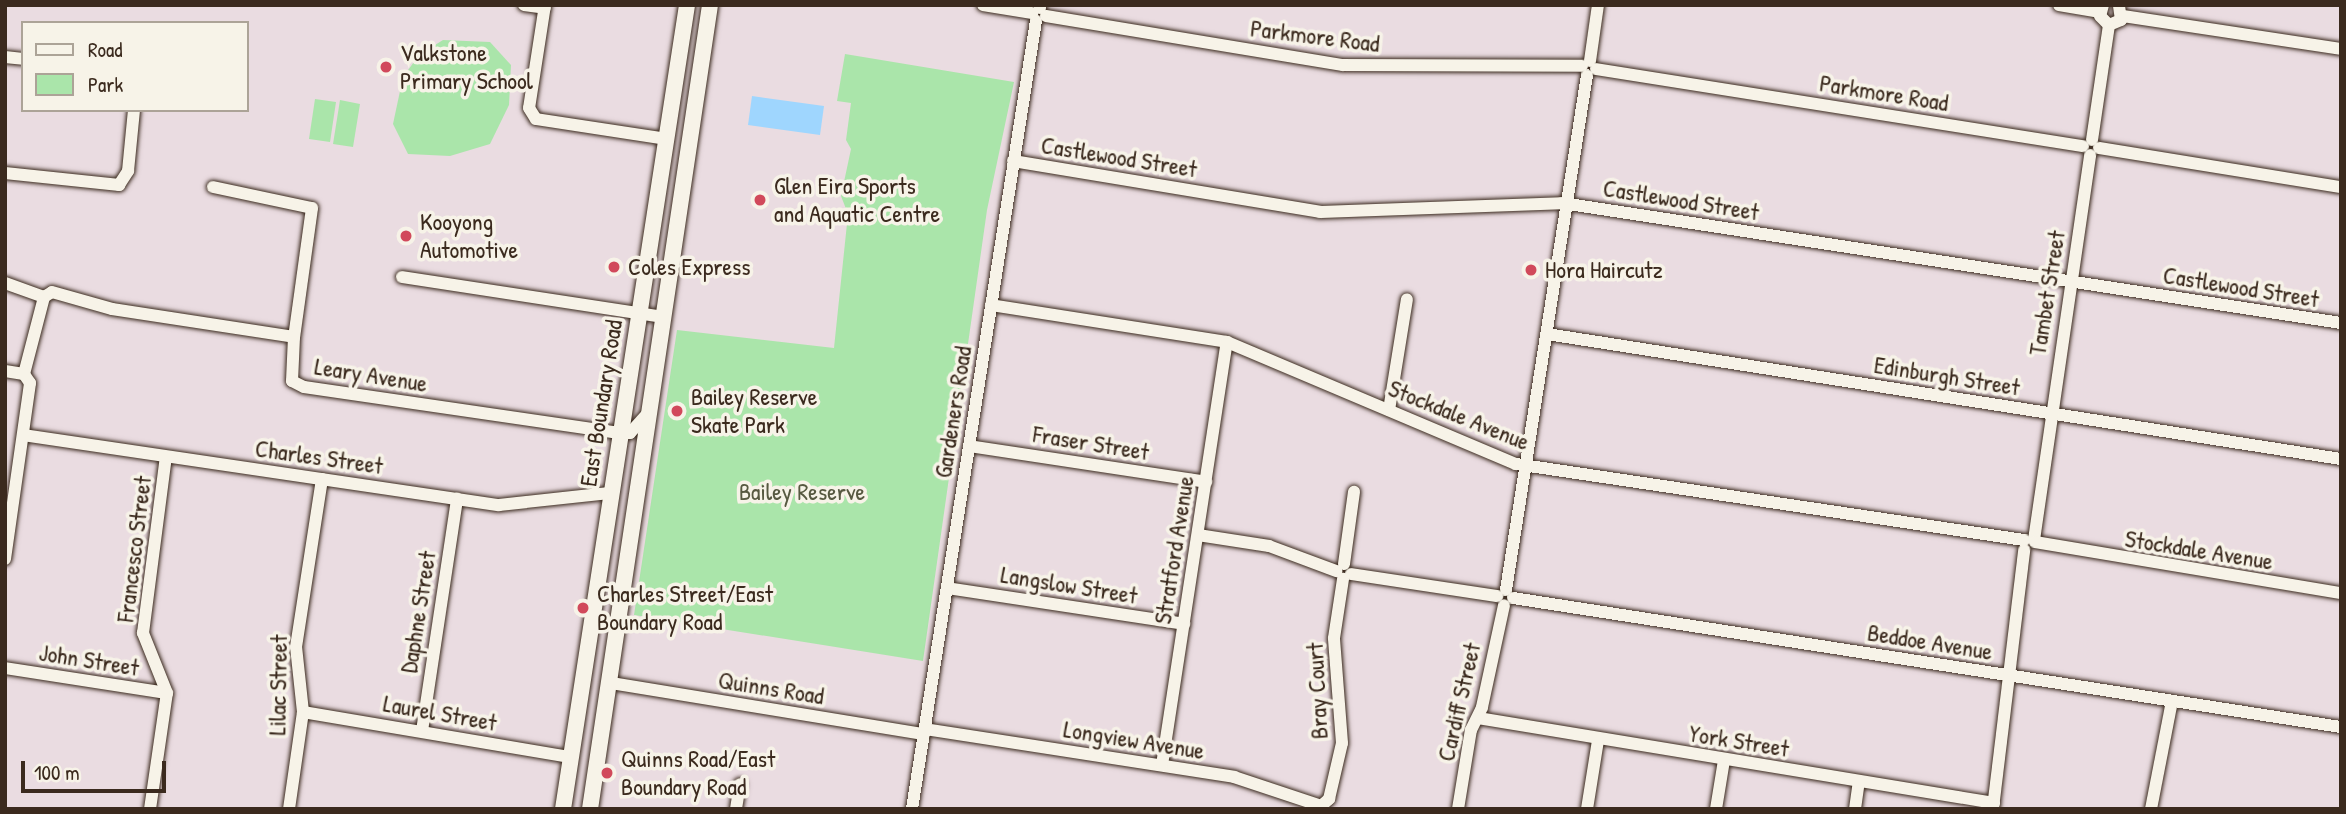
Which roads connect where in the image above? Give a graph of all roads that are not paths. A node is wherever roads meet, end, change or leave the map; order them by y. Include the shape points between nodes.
1 (524, 5) edge
2 (687, 5) edge
3 (710, 5) edge
4 (983, 5) edge
5 (1598, 5) edge
6 (2059, 5) edge
7 (545, 7) edge
8 (2101, 8) edge
9 (2121, 11) edge
10 (1039, 13) edge
11 (2109, 24) junction
12 (2341, 49) edge
13 (1588, 68) junction
14 (134, 112) edge
15 (667, 139) junction
16 (2091, 147) junction
17 (1013, 161) junction
18 (5, 173) edge
19 (213, 187) dead end
20 (2341, 187) edge
21 (1567, 203) junction
22 (402, 277) dead end
23 (2070, 282) junction
24 (5, 283) edge
25 (44, 297) junction
26 (1407, 299) dead end
27 (991, 305) junction
28 (639, 313) junction
29 (664, 317) junction
30 (2341, 323) edge
31 (1547, 334) junction
32 (294, 337) junction
33 (1227, 342) junction
34 (5, 371) edge
35 (24, 374) junction
36 (1389, 410) junction
37 (649, 412) junction
38 (2049, 413) junction
39 (618, 433) junction
40 (23, 435) junction
41 (970, 446) junction
42 (166, 457) junction
43 (2341, 459) edge
44 (1526, 466) junction
45 (323, 479) junction
46 (1206, 482) junction
47 (1354, 492) dead end
48 (610, 493) junction
49 (457, 499) junction
50 (9, 507) edge
51 (1198, 535) junction
52 (2029, 545) junction
53 (5, 559) edge
54 (1343, 572) junction
55 (947, 588) junction
56 (2341, 593) edge
57 (1505, 597) junction
58 (1184, 624) junction
59 (5, 668) edge
60 (2010, 676) junction
61 (611, 684) junction
62 (167, 693) junction
63 (2172, 701) junction
64 (303, 712) junction
65 (1478, 718) junction
66 (2341, 727) edge
67 (422, 731) junction
68 (924, 731) junction
69 (1598, 740) junction
70 (570, 757) junction
71 (1724, 760) junction
72 (1162, 765) junction
73 (1859, 781) junction
74 (740, 784) dead end
75 (1329, 799) joint
76 (1993, 806) edge
77 (150, 809) edge
78 (289, 809) edge
79 (563, 809) edge
80 (590, 809) edge
81 (736, 809) edge
82 (912, 809) edge
83 (1458, 809) edge
84 (1587, 809) edge
85 (1716, 809) edge
86 (1855, 809) edge
87 (2151, 809) edge

1 - 7 street
2 - 15 main road, East Boundary Road
3 - 29 main road, East Boundary Road
4 - 10 street, Parkmore Road
5 - 13 street, Cardiff Street
6 - 8 street
7 - 15 street via 529,108 536,119
8 - 11 street
9 - 11 street
9 - 12 street
10 - 13 street, Parkmore Road via 1343,65
10 - 17 street, Gardeners Road
11 - 16 street, Tambet Street
13 - 16 street, Parkmore Road
13 - 21 street, Cardiff Street
14 - 18 street via 128,170 119,186
15 - 28 main road, East Boundary Road
16 - 20 street, Parkmore Road
16 - 23 street, Tambet Street
17 - 21 street, Castlewood Street via 1320,212
17 - 27 street, Gardeners Road
19 - 32 street via 312,208
21 - 23 street, Castlewood Street
21 - 31 street, Cardiff Street
22 - 28 street
23 - 30 street, Castlewood Street
23 - 38 street, Tambet Street
24 - 25 street, Leary Avenue
25 - 32 street, Leary Avenue via 52,292 112,309
25 - 35 street
26 - 36 street
27 - 33 street, Stockdale Avenue
27 - 41 street, Gardeners Road
28 - 29 street
28 - 39 main road, East Boundary Road
29 - 37 main road, East Boundary Road
31 - 38 street, Edinburgh Street
31 - 44 street, Cardiff Street
32 - 39 street, Leary Avenue via 289,365 292,381 304,387
33 - 36 street, Stockdale Avenue
33 - 46 street, Stratford Avenue
34 - 35 street
35 - 40 street via 30,383
36 - 44 street, Stockdale Avenue
37 - 39 street via 630,433
37 - 61 main road, East Boundary Road
38 - 43 street, Edinburgh Street
38 - 52 street, Tambet Street
39 - 48 main road, East Boundary Road
40 - 42 street, Charles Street
40 - 50 street
41 - 46 street, Fraser Street
41 - 55 street, Gardeners Road
42 - 45 street, Charles Street
42 - 62 street, Francesco Street via 142,633
44 - 52 street, Stockdale Avenue
44 - 57 street, Cardiff Street
45 - 49 street, Charles Street
45 - 64 street, Lilac Street via 296,648
46 - 51 street, Stratford Avenue
47 - 54 street, Bray Court
48 - 49 street, Charles Street via 499,505
48 - 70 main road, East Boundary Road
49 - 67 street, Daphne Street
50 - 53 street
51 - 54 street, Beddoe Avenue via 1269,546
51 - 58 street, Stratford Avenue
52 - 56 street, Stockdale Avenue
52 - 60 street, Tambet Street
54 - 57 street, Beddoe Avenue
54 - 75 street, Bray Court via 1334,638 1342,743
55 - 58 street, Langslow Street
55 - 68 street, Gardeners Road
57 - 60 street, Beddoe Avenue
57 - 65 street, Cardiff Street
58 - 72 street, Stratford Avenue
59 - 62 street, John Street
60 - 63 street, Beddoe Avenue
60 - 76 street, Tambet Street
61 - 68 street, Quinns Road
61 - 80 main road, East Boundary Road
62 - 77 street
63 - 66 street, Beddoe Avenue
63 - 87 street
64 - 67 street, Laurel Street
64 - 78 street, Lilac Street
65 - 69 street, York Street
65 - 83 street, Cardiff Street
67 - 70 street, Laurel Street
68 - 72 street, Longview Avenue
68 - 82 street, Gardeners Road
69 - 71 street, York Street
69 - 84 street
70 - 79 main road, East Boundary Road
71 - 73 street, York Street
71 - 85 street
72 - 75 street, Longview Avenue via 1234,777 1311,807
73 - 76 street, York Street
73 - 86 street
74 - 81 street

